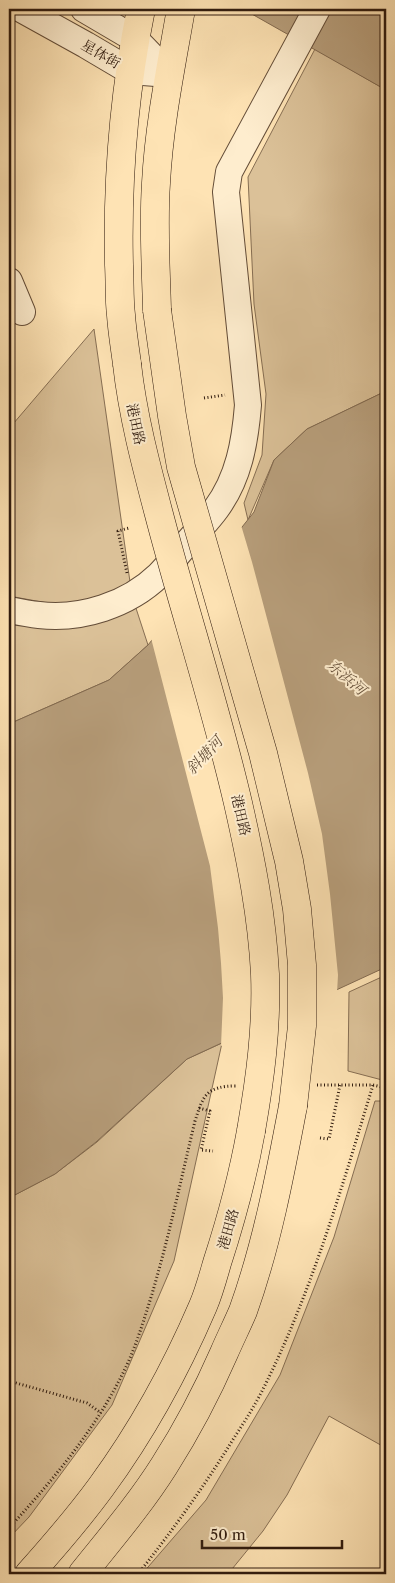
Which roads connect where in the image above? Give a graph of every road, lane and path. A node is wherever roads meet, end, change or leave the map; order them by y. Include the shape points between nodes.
1 (21, 9) edge
2 (84, 9) edge
3 (141, 9) edge
4 (181, 9) edge
5 (317, 9) edge
6 (135, 38) junction
7 (130, 71) junction
8 (169, 74) junction
9 (9, 281) edge
10 (22, 312) dead end
11 (225, 395) dead end
12 (204, 398) dead end
13 (129, 528) dead end
14 (127, 574) dead end
15 (9, 610) edge
16 (312, 1085) dead end
17 (340, 1085) junction
18 (373, 1085) junction
19 (238, 1086) dead end
20 (386, 1088) edge
21 (199, 1108) junction
22 (320, 1138) dead end
23 (213, 1151) dead end
24 (9, 1380) edge
25 (101, 1413) junction
26 (9, 1528) edge
27 (29, 1574) edge
28 (82, 1574) edge
29 (138, 1574) edge

1 - 7 street, 星体街
2 - 6 street
3 - 6 main road, 港田路
4 - 8 main road
5 - 15 street via 229,172 226,192 248,405 241,459 232,483 217,508 158,576 132,596 109,607 79,615 40,616
6 - 7 main road, 港田路
6 - 8 street
7 - 8 street, 星体街
7 - 27 main road, 港田路, bridge via 121,164 119,238 120,315 131,399 173,568 224,742 247,842 263,947 265,1004 261,1070 243,1174 226,1237 206,1296 174,1367 140,1429 101,1487
8 - 28 main road, bridge via 156,183 154,243 158,310 172,416 182,467 260,744 289,861 302,965 302,1026 293,1106 279,1183 265,1242 242,1312 212,1380 164,1467
9 - 10 street
11 - 12 path
13 - 14 path via 118,530
16 - 17 path
17 - 18 path
17 - 22 path via 329,1139
18 - 20 path
18 - 29 path via 296,1317 259,1396 216,1467
19 - 21 path via 211,1090
21 - 23 path via 210,1111 201,1150
21 - 25 path via 144,1321 125,1368
24 - 25 path via 87,1403
25 - 26 path via 45,1489

